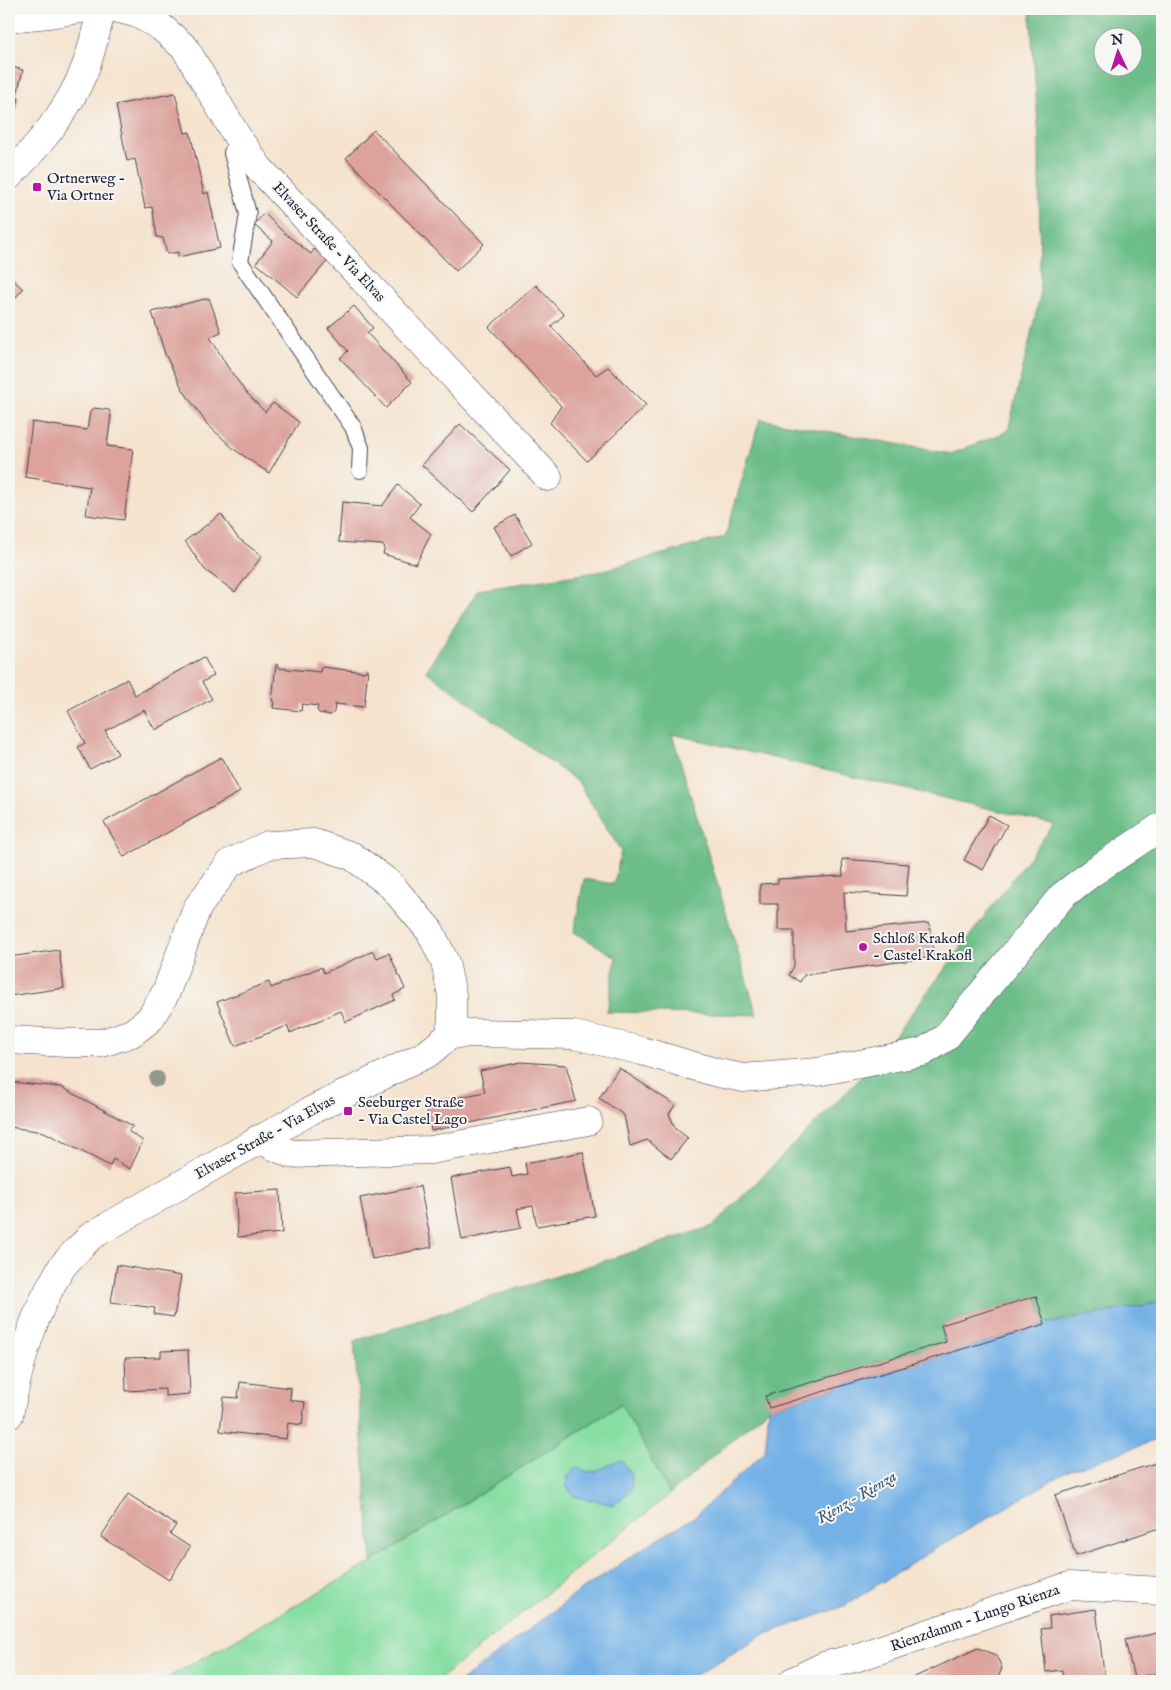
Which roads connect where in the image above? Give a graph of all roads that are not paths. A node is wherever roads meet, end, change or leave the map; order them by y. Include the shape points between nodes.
1 (81, 9) edge
2 (102, 9) edge
3 (119, 9) edge
4 (9, 18) edge
5 (238, 138) junction
6 (9, 176) edge
7 (360, 470) dead end
8 (548, 477) dead end
9 (1162, 826) edge
10 (450, 1035) junction
11 (9, 1040) edge
12 (588, 1121) dead end
13 (258, 1139) junction
14 (12, 1374) edge
15 (9, 1415) edge
16 (1162, 1592) edge
17 (793, 1681) edge

1 - 4 street
2 - 6 street via 85,70 72,96 57,120
3 - 5 street, Elvaser Straße - Via Elvas via 138,14 161,27 185,48
5 - 7 lane via 232,153 248,214 240,262 353,427 361,448
5 - 8 street, Elvaser Straße - Via Elvas via 260,168
9 - 10 street via 1062,896 945,1038 923,1052 817,1072 743,1078 574,1035
10 - 11 street via 452,995 445,962 430,931 390,884 352,856 314,843 268,845 230,863 197,908 166,992 150,1019 132,1033 102,1043
10 - 13 street, Elvaser Straße - Via Elvas via 427,1054
12 - 13 street via 431,1150 291,1154
13 - 14 street, Elvaser Straße - Via Elvas via 91,1236 63,1266 38,1310
14 - 15 street, Elvaser Straße - Via Elvas
16 - 17 street, Rienzdamm - Lungo Rienza via 1069,1586 824,1666

